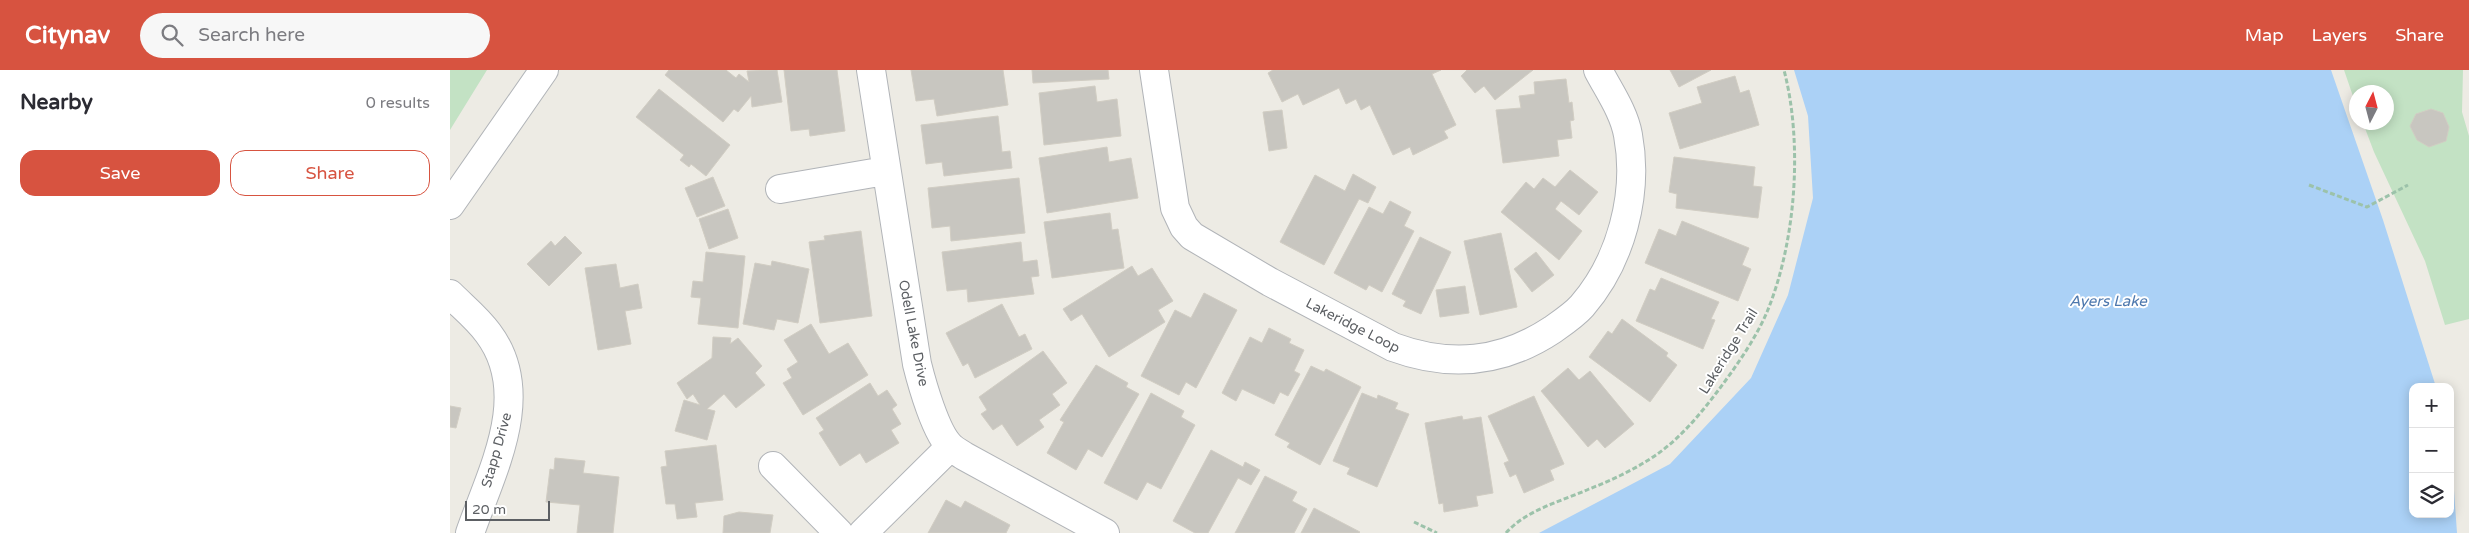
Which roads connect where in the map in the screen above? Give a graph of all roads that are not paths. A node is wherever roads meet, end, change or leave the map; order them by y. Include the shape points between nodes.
1 (544, 70) edge
2 (871, 70) edge
3 (1154, 70) edge
4 (1598, 70) edge
5 (885, 171) junction
6 (780, 189) dead end
7 (450, 205) edge
8 (450, 294) edge
9 (950, 447) junction
10 (773, 466) dead end
11 (470, 533) edge
12 (839, 533) edge
13 (863, 533) edge
14 (1105, 533) edge

1 - 7 street
2 - 5 street, Odell Lake Drive
3 - 4 street, Lakeridge Loop via 1175,208 1192,236 1270,282 1393,347 1411,354 1457,360 1509,353 1540,338 1582,307 1614,252 1626,219 1631,157 1621,113
5 - 6 street
5 - 9 street, Odell Lake Drive via 917,364 926,396
8 - 11 street, Stapp Drive via 488,333 509,379 509,409 502,439
9 - 13 street
9 - 14 street
10 - 12 street

